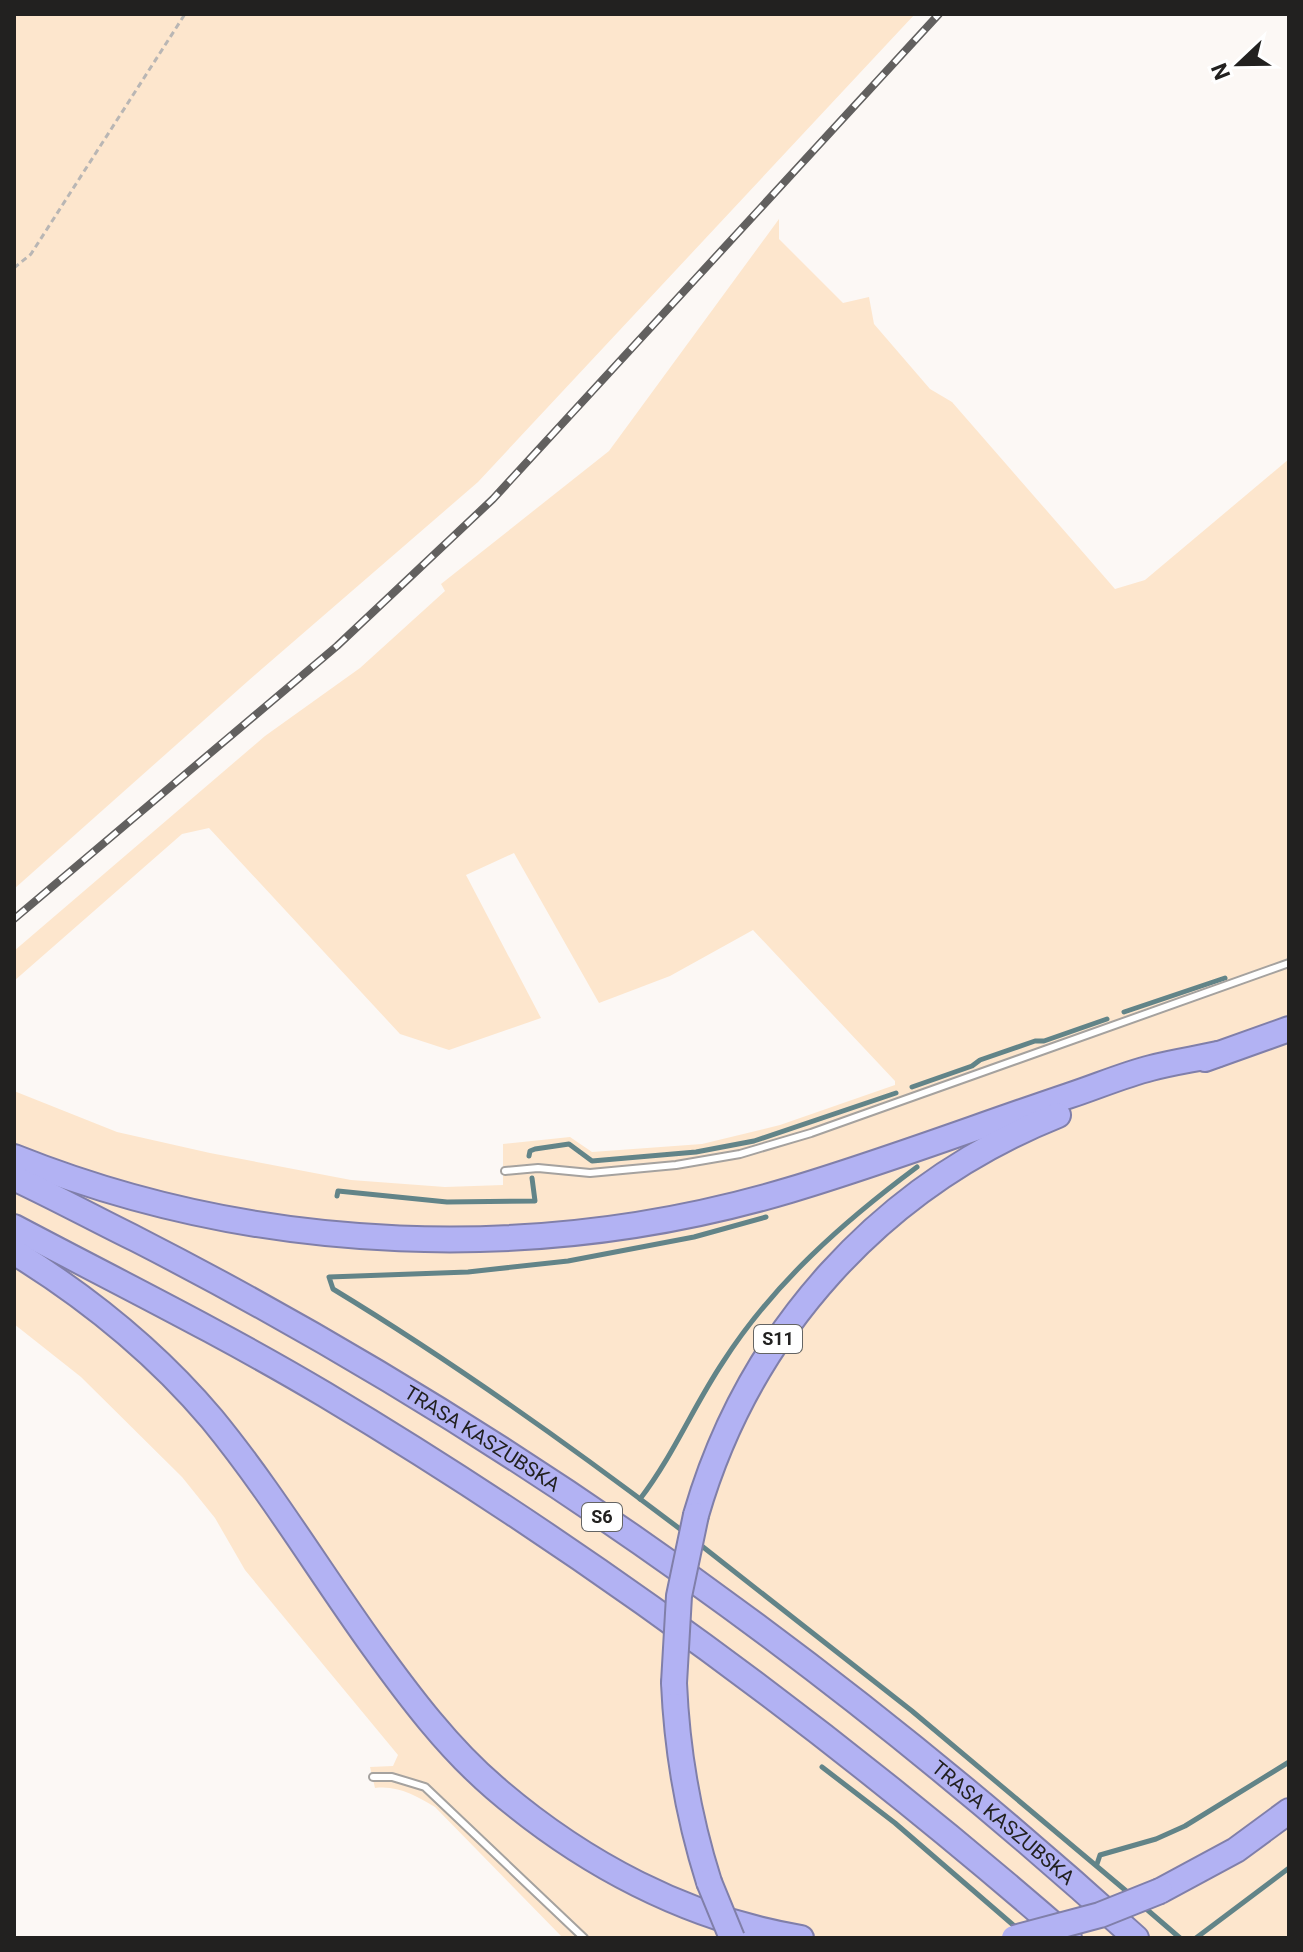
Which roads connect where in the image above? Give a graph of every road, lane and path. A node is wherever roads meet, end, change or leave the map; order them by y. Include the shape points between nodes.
1 (185, 14) edge
2 (14, 268) edge
3 (1289, 963) edge
4 (1289, 1029) edge
5 (1218, 1054) junction
6 (14, 1157) edge
7 (505, 1171) dead end
8 (14, 1178) edge
9 (14, 1227) edge
10 (14, 1252) edge
11 (373, 1777) dead end
12 (1289, 1811) edge
13 (584, 1938) edge
14 (732, 1938) edge
15 (801, 1938) edge
16 (1014, 1938) edge
17 (1069, 1938) edge
18 (1136, 1938) edge

1 - 2 path via 31,254
3 - 7 lane via 752,1151 590,1173
4 - 5 highway, S11
5 - 6 highway via 1150,1068 754,1200 657,1221 539,1236 393,1238 261,1224 126,1195
5 - 14 highway, S11, bridge via 1024,1129 933,1181 839,1261 774,1344 739,1403 696,1515 679,1596 674,1683 684,1786 709,1882
8 - 18 highway, TRASA KASZUBSKA / S6 via 266,1308 443,1412 578,1500 853,1700 1012,1828
9 - 17 highway, S6 via 247,1350 520,1517 785,1704
10 - 15 highway via 135,1341 211,1418 393,1673 438,1730 494,1787 553,1834 615,1873 709,1914
11 - 13 lane via 410,1780 440,1798
12 - 16 highway, bridge via 1236,1850 1160,1891 1100,1915

